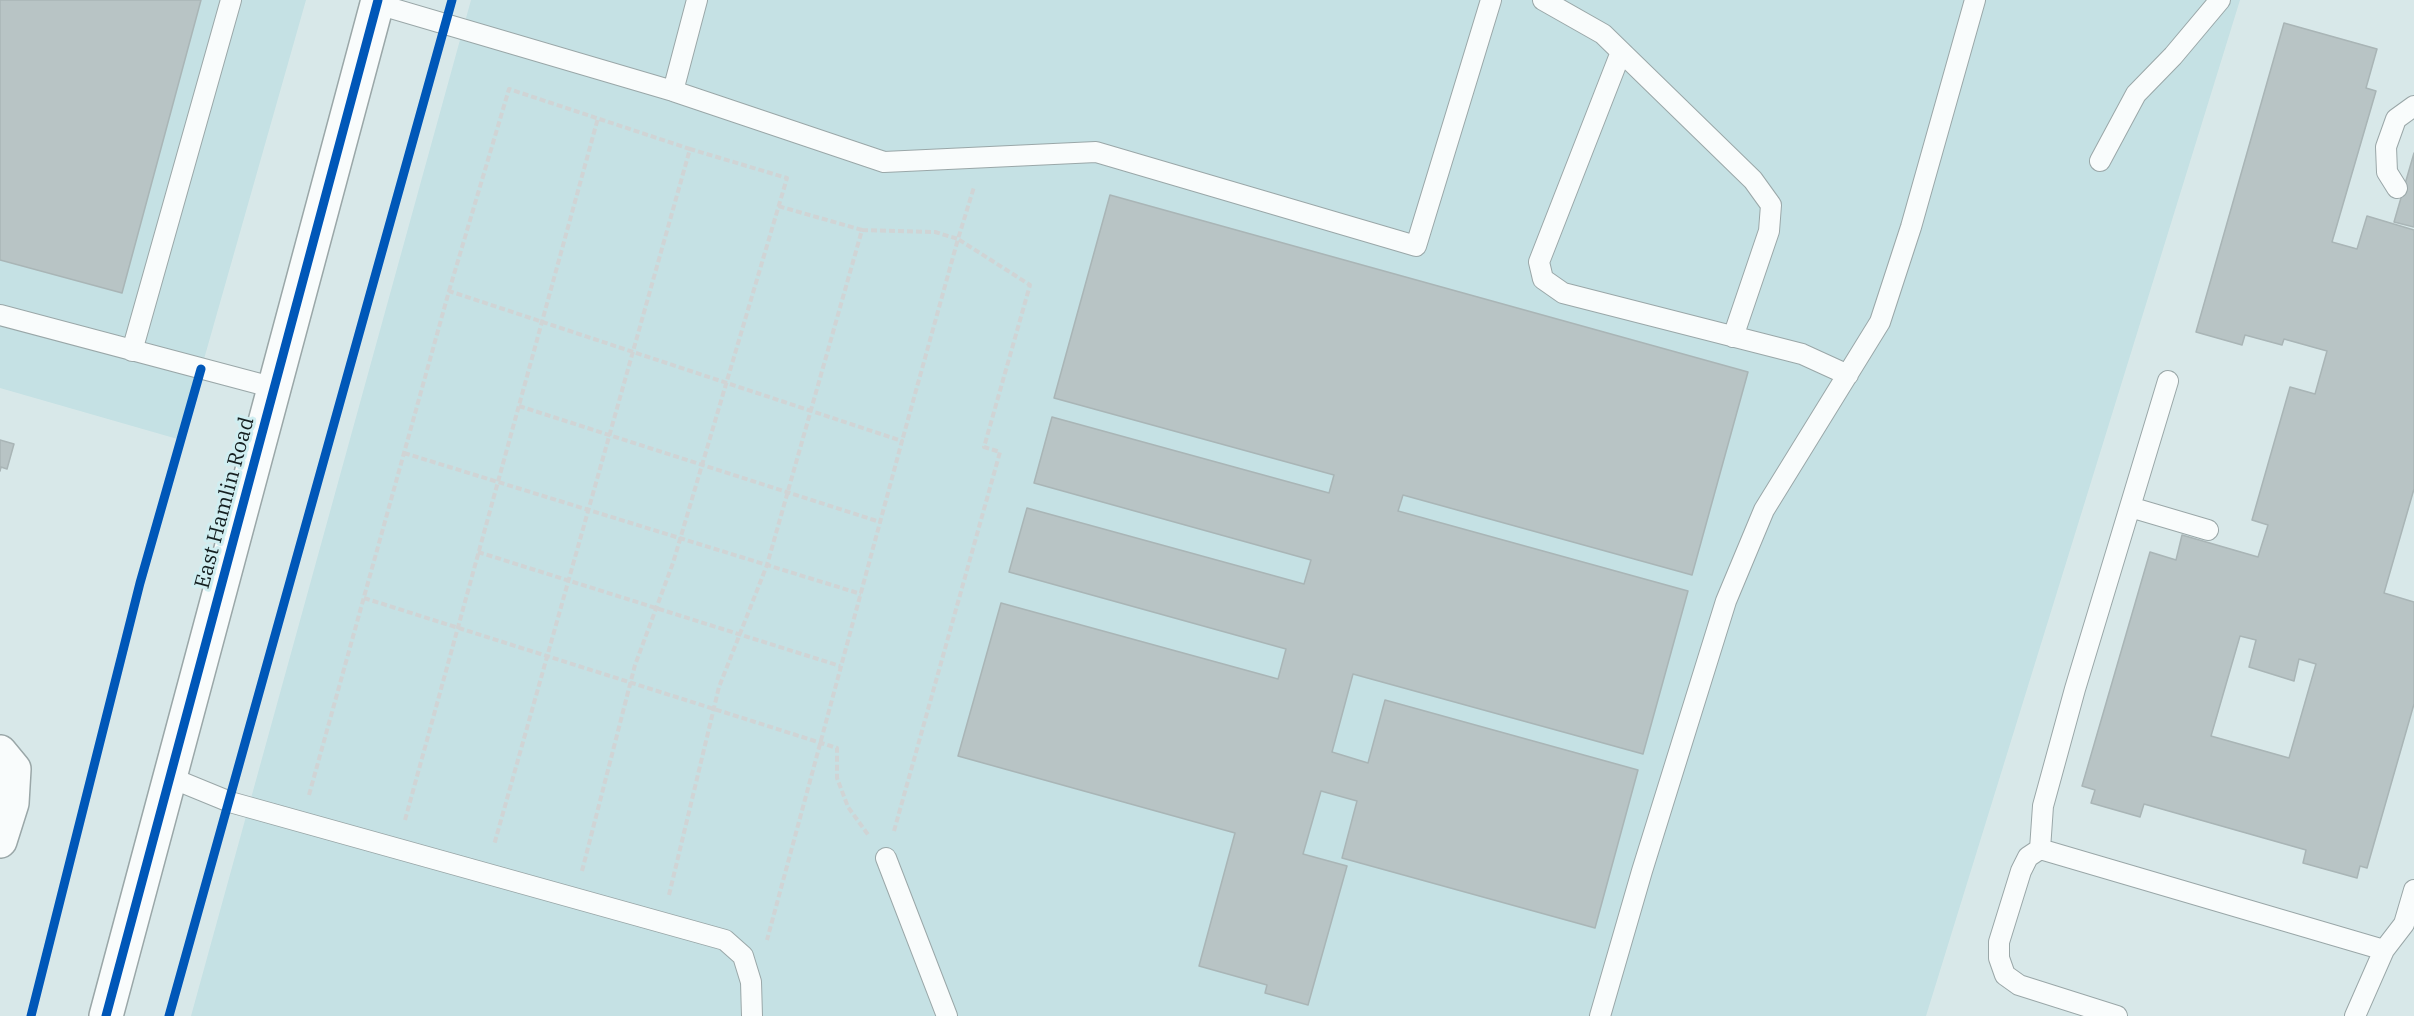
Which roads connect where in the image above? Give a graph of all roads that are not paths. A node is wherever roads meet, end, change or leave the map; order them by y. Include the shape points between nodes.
1 (231, 0) edge
2 (697, 0) edge
3 (1491, 0) edge
4 (1543, 0) edge
5 (1975, 0) edge
6 (2220, 0) edge
7 (378, 2) edge
8 (1621, 52) junction
9 (673, 92) junction
10 (2414, 106) edge
11 (2100, 160) dead end
12 (2397, 188) dead end
13 (0, 315) edge
14 (1733, 336) junction
15 (132, 351) junction
16 (1848, 375) junction
17 (2169, 381) dead end
18 (275, 388) junction
19 (2130, 507) junction
20 (2208, 530) dead end
21 (0, 752) edge
22 (169, 777) junction
23 (0, 841) edge
24 (2040, 849) junction
25 (886, 858) road end
26 (2414, 890) edge
27 (2384, 950) junction
28 (106, 1016) edge
29 (752, 1016) edge
30 (946, 1016) edge
31 (1600, 1016) edge
32 (2117, 1016) edge
33 (2355, 1016) edge

1 - 15 lane
2 - 9 lane
3 - 9 lane via 1416,246 1096,152 884,162
4 - 8 lane via 1603,34
5 - 16 lane via 1880,322
6 - 11 lane via 2136,94
7 - 9 lane
7 - 18 street, East Hamlin Road
8 - 14 lane via 1753,180 1771,205 1769,231
8 - 14 lane via 1539,262 1543,279 1563,293
10 - 12 lane via 2396,119 2386,147 2387,172
13 - 15 lane
14 - 16 lane via 1802,354
15 - 18 lane
16 - 31 lane via 1764,510 1726,601
17 - 19 lane
18 - 22 street, East Hamlin Road
19 - 20 lane
19 - 24 lane via 2043,806
21 - 23 street via 14,769 12,803
22 - 28 street, East Hamlin Road
22 - 29 lane via 230,802 725,940 743,956 751,982
24 - 27 lane
24 - 32 lane via 2028,857 2021,871 2000,942 1999,958 2006,975 2019,985
25 - 30 lane
26 - 27 lane via 2404,924
27 - 33 lane

